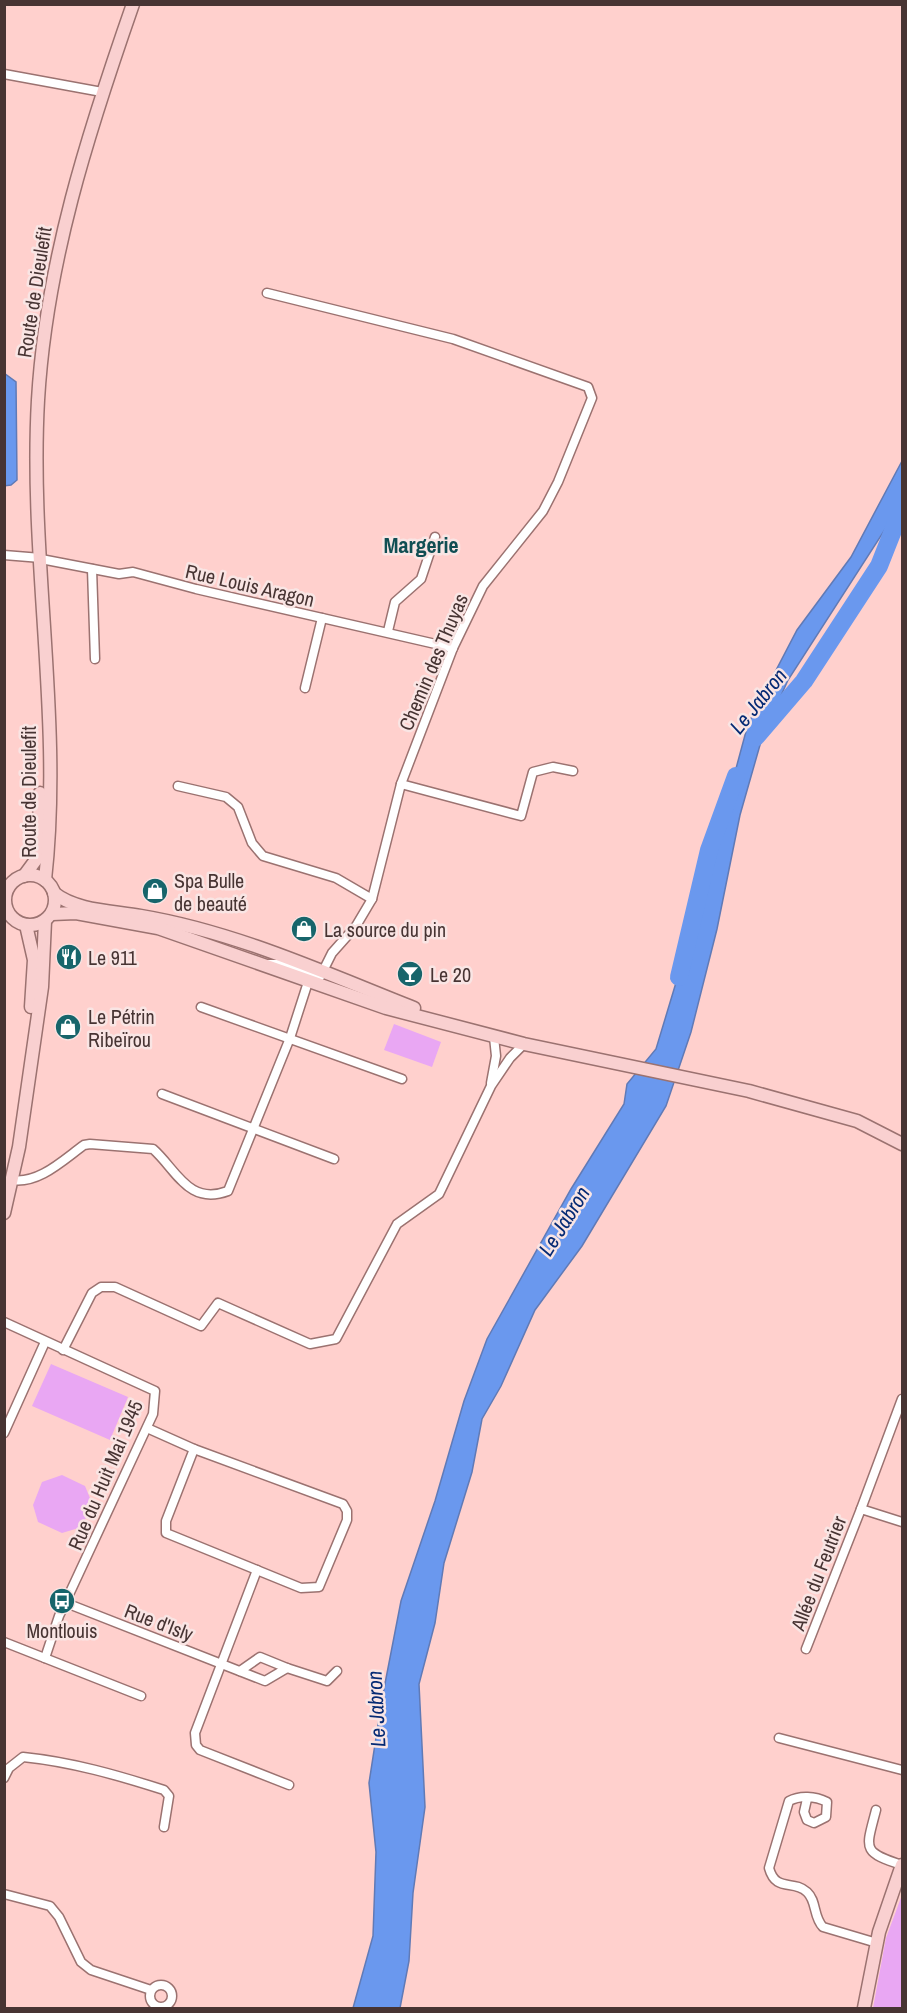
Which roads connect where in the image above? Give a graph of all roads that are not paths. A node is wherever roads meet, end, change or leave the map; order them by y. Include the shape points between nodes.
1 (133, 4) edge
2 (4, 74) edge
3 (102, 92) junction
4 (267, 293) dead end
5 (435, 537) dead end
6 (4, 555) edge
7 (41, 559) junction
8 (92, 569) junction
9 (322, 618) junction
10 (387, 631) junction
11 (44, 632) junction
12 (453, 648) junction
13 (95, 659) dead end
14 (305, 688) dead end
15 (573, 771) dead end
16 (401, 784) junction
17 (178, 786) dead end
18 (24, 876) junction
19 (45, 880) junction
20 (7, 886) edge
21 (54, 892) junction
22 (372, 899) junction
23 (5, 905) edge
24 (48, 918) junction
25 (26, 925) junction
26 (266, 964) junction
27 (323, 972) junction
28 (309, 979) junction
29 (201, 1007) dead end
30 (460, 1027) junction
31 (494, 1037) junction
32 (290, 1038) junction
33 (524, 1044) junction
34 (402, 1079) dead end
35 (490, 1086) junction
36 (162, 1094) dead end
37 (254, 1128) junction
38 (903, 1144) edge
39 (334, 1159) dead end
40 (12, 1180) junction
41 (4, 1213) edge
42 (4, 1322) edge
43 (45, 1342) junction
44 (63, 1350) junction
45 (903, 1399) edge
46 (147, 1428) junction
47 (4, 1433) edge
48 (194, 1449) junction
49 (861, 1509) junction
50 (903, 1522) edge
51 (257, 1570) junction
52 (66, 1604) junction
53 (4, 1642) edge
54 (806, 1649) dead end
55 (45, 1658) junction
56 (221, 1664) junction
57 (287, 1668) junction
58 (240, 1671) junction
59 (337, 1671) dead end
60 (141, 1696) dead end
61 (779, 1738) dead end
62 (7, 1765) edge
63 (903, 1770) edge
64 (4, 1778) edge
65 (289, 1785) dead end
66 (807, 1798) dead end
67 (876, 1810) dead end
68 (164, 1827) dead end
69 (902, 1865) edge
70 (4, 1894) edge
71 (877, 1943) junction
72 (151, 1990) dead end
73 (864, 2008) edge

1 - 3 main road, Route de Dieulefit
2 - 3 street
3 - 7 main road, Route de Dieulefit via 72,192 46,321 38,400
4 - 12 street, Chemin des Thuyas via 453,339 588,387 592,398 543,511 483,586
5 - 10 street via 421,579 395,602
6 - 7 street, Rue Louis Aragon
7 - 8 street, Rue Louis Aragon
7 - 11 main road, Route de Dieulefit
8 - 9 street, Rue Louis Aragon via 119,574 133,572
8 - 13 street
9 - 10 street, Rue Louis Aragon
9 - 14 street
10 - 12 street, Rue Louis Aragon
11 - 18 main road, Route de Dieulefit via 40,842 38,857
11 - 19 main road, Route de Dieulefit via 49,758
12 - 16 street, Chemin des Thuyas
15 - 16 street via 553,767 533,772 521,816
16 - 22 street, Chemin des Thuyas
17 - 22 street via 226,797 238,807 252,843 263,856 336,878
18 - 19 main road
18 - 20 main road
19 - 21 main road
20 - 23 main road
21 - 24 main road via 55,903
21 - 27 main road via 69,903 215,933
22 - 27 street, Chemin des Thuyas via 356,926 332,953
23 - 25 main road via 13,919
24 - 25 main road
24 - 26 main road via 76,913 158,928
24 - 40 main road via 42,987
25 - 40 main road via 34,960
26 - 27 street via 282,964 320,977
26 - 28 main road
27 - 30 main road
28 - 30 main road via 386,1008
28 - 32 street
29 - 32 street
30 - 31 main road
31 - 33 main road
31 - 35 street via 496,1056
32 - 34 street
32 - 37 street
33 - 35 street
33 - 38 main road via 704,1082 856,1121
35 - 44 street via 440,1194 398,1224 336,1339 310,1344 218,1303 201,1326 115,1287 101,1287 92,1293
36 - 37 street
37 - 39 street
37 - 40 street via 232,1185 221,1194 190,1188 153,1149 130,1146 84,1145 36,1178
40 - 41 main road
42 - 43 street, Rue du Huit Mai 1945
43 - 44 street, Rue du Huit Mai 1945
43 - 47 street
44 - 46 street, Rue du Huit Mai 1945 via 155,1391 156,1402
45 - 49 street, Allée du Feutrier
46 - 48 street
46 - 52 street, Rue du Huit Mai 1945
48 - 51 street via 166,1521 166,1533
48 - 51 street via 343,1504 347,1511 347,1520 319,1587 301,1588
49 - 50 street, Allée du Feutrier
49 - 54 street, Allée du Feutrier
51 - 56 street
52 - 55 street, Rue du Huit Mai 1945
52 - 56 street, Rue d'Isly
53 - 55 street
55 - 60 street
56 - 58 street, Rue d'Isly
56 - 65 street via 195,1733 196,1744 200,1750
57 - 58 street, Rue d'Isly via 265,1681
57 - 58 street via 260,1657
57 - 59 street via 321,1681 327,1681
61 - 63 street
62 - 64 street
62 - 68 street via 23,1757 63,1761 164,1790 169,1796
66 - 71 street via 800,1795 789,1801 769,1868 772,1878 805,1889 811,1896 816,1921 823,1928
67 - 69 street via 869,1849 876,1856
69 - 71 main road
70 - 72 street via 50,1906 81,1962 91,1970
71 - 73 main road

